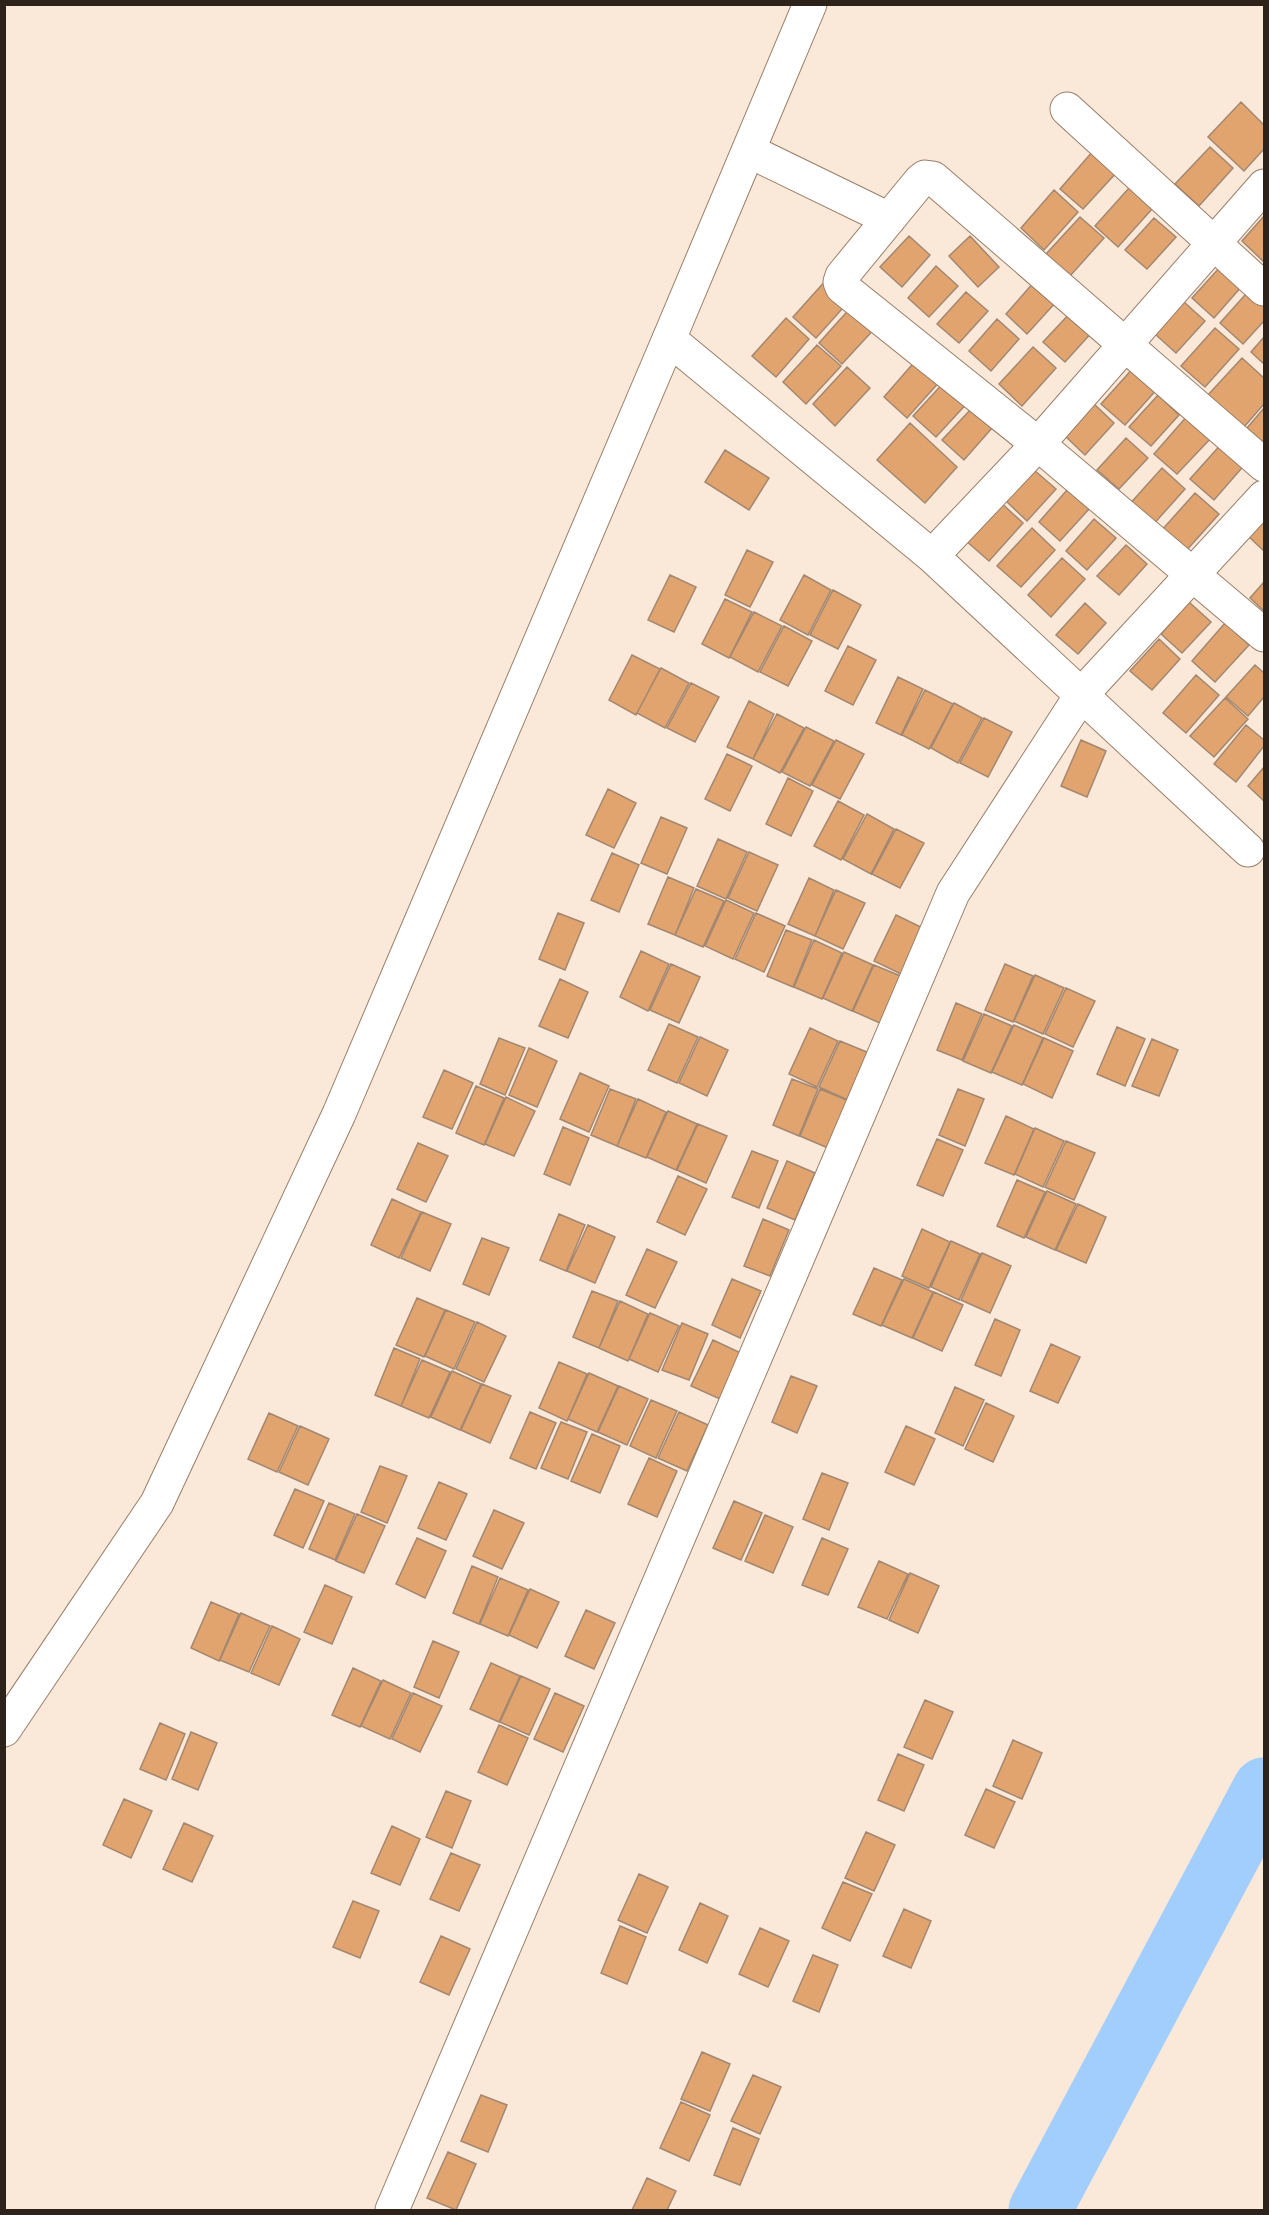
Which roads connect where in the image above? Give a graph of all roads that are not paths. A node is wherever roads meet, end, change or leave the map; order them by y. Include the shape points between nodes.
1 (810, 4) edge
2 (1067, 109) dead end
3 (748, 151) junction
4 (1264, 186) edge
5 (889, 219) junction
6 (1214, 244) junction
7 (1264, 289) edge
8 (669, 339) junction
9 (1125, 343) junction
10 (1038, 444) junction
11 (1264, 465) edge
12 (1264, 496) edge
13 (932, 556) junction
14 (1191, 574) junction
15 (1264, 635) edge
16 (1082, 694) junction
17 (1248, 850) dead end
18 (4, 1730) edge
19 (392, 2211) edge

1 - 3 street
2 - 6 street
3 - 5 street
3 - 8 street
4 - 6 street
5 - 9 street via 920,181 933,178
5 - 10 street via 842,276 842,287
6 - 7 street
6 - 9 street
8 - 13 street
8 - 18 street via 339,1114 157,1503
9 - 10 street
9 - 11 street
10 - 13 street
10 - 14 street
12 - 14 street
13 - 16 street
14 - 15 street
14 - 16 street
16 - 17 street
16 - 19 street via 953,893

